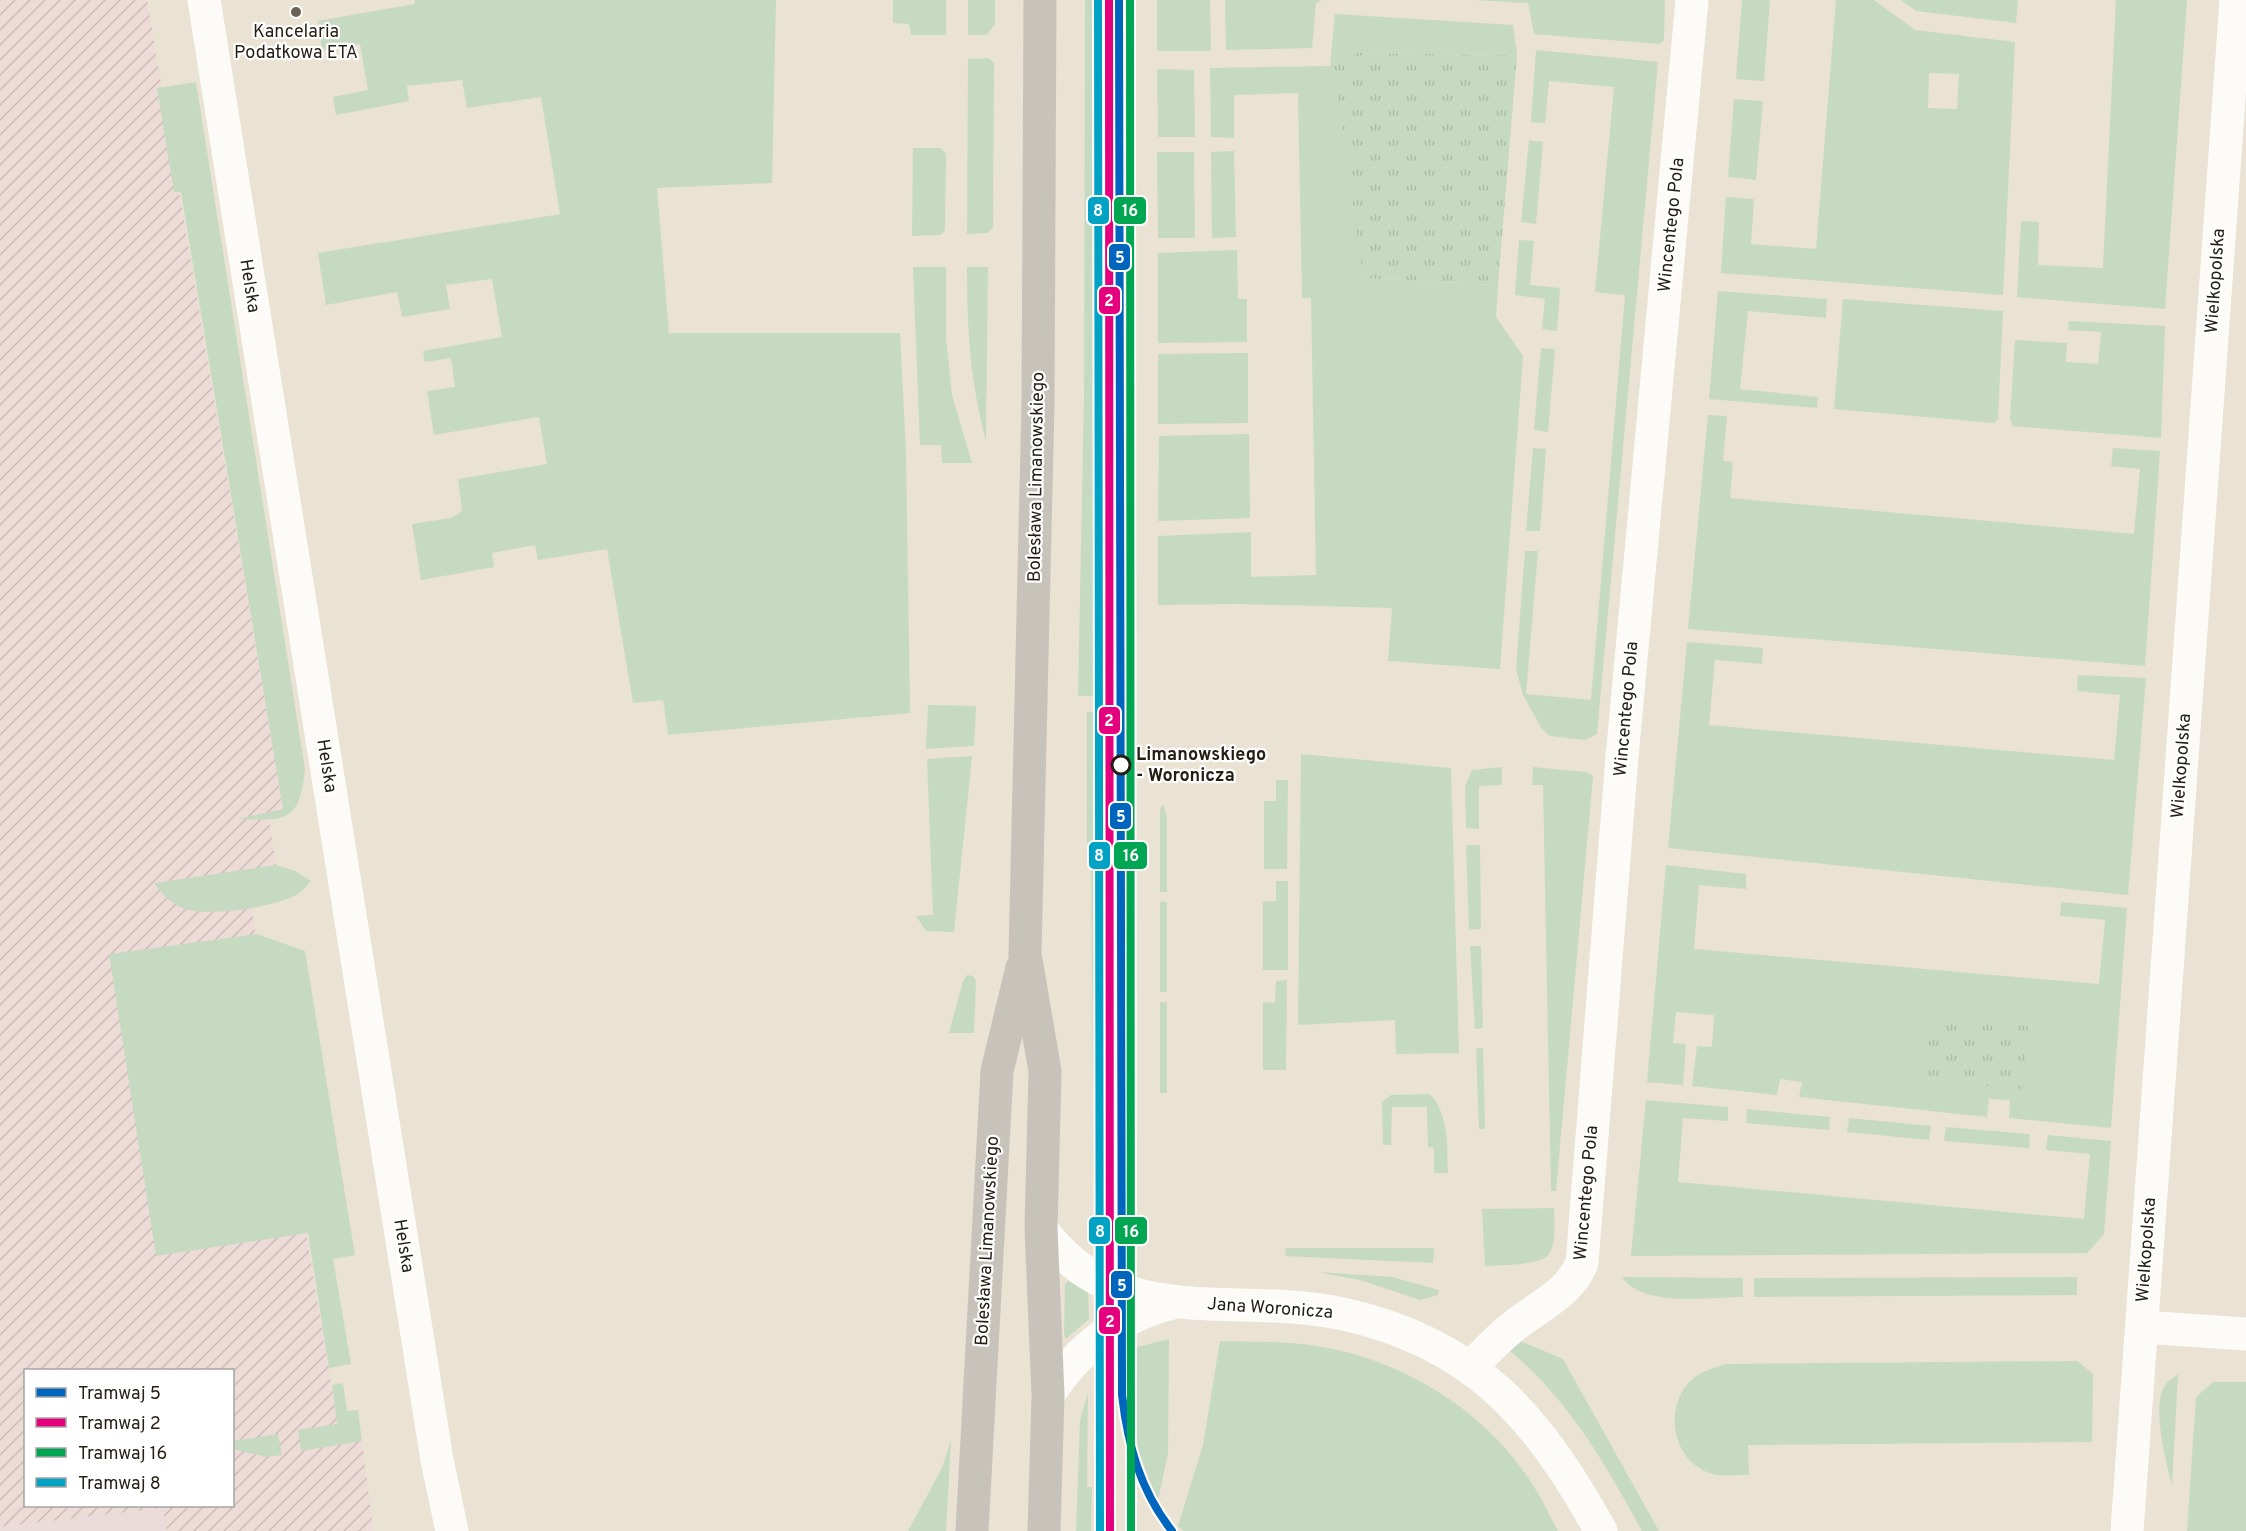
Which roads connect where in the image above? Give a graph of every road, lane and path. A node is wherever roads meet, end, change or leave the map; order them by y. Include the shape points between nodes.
1 (204, 0) edge
2 (1040, 0) edge
3 (1692, 0) edge
4 (2236, 0) edge
5 (1025, 954) junction
6 (1041, 1228) junction
7 (1172, 1303) junction
8 (2142, 1327) junction
9 (2246, 1334) edge
10 (1470, 1368) junction
11 (1048, 1395) junction
12 (452, 1531) edge
13 (972, 1531) edge
14 (1044, 1531) edge
15 (1601, 1531) edge
16 (2127, 1531) edge

1 - 12 street, Helska via 437,1460
2 - 5 main road, Bolesława Limanowskiego via 1038,403
3 - 10 street, Wincentego Pola via 1622,757 1582,1263 1563,1293 1514,1326
4 - 8 street, Wielkopolska
5 - 6 main road, Bolesława Limanowskiego via 1045,1071
5 - 13 main road, Bolesława Limanowskiego via 997,1071
6 - 7 street via 1063,1255 1096,1278 1129,1293
6 - 11 main road, Bolesława Limanowskiego
7 - 10 street, Jana Woronicza via 1288,1307 1342,1314 1397,1330
7 - 11 street via 1133,1316 1101,1335 1079,1354
8 - 9 street
8 - 16 street, Wielkopolska
10 - 15 street, Jana Woronicza via 1497,1388 1538,1431
11 - 14 main road, Bolesława Limanowskiego

